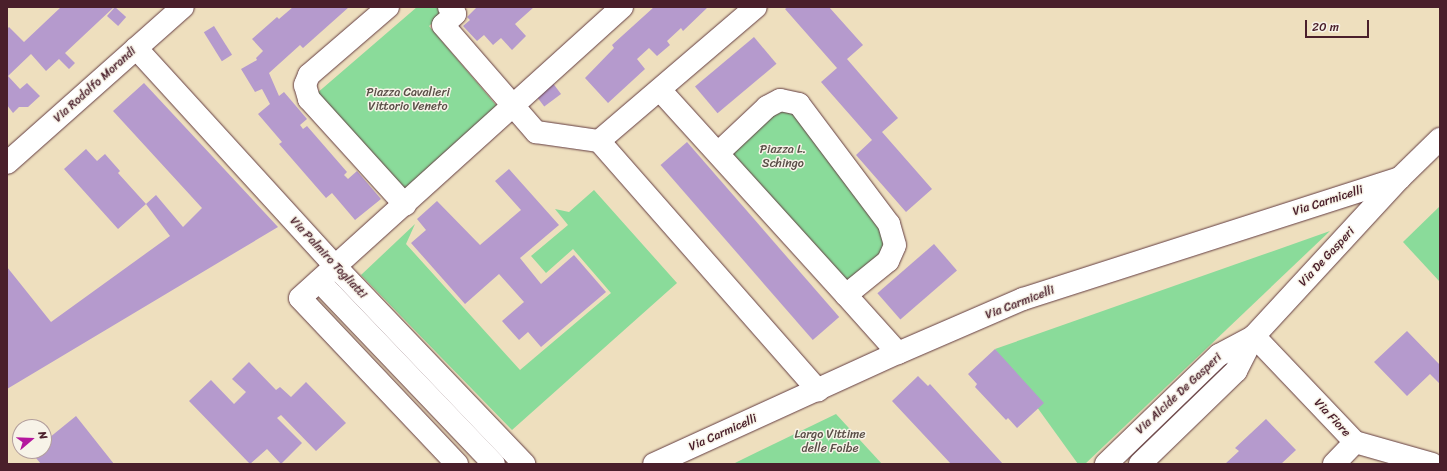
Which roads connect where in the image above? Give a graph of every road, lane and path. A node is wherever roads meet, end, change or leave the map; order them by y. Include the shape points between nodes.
1 (183, 7) edge
2 (388, 7) edge
3 (622, 7) edge
4 (756, 7) edge
5 (456, 10) edge
6 (136, 48) junction
7 (660, 90) junction
8 (513, 107) junction
9 (1440, 139) edge
10 (599, 141) junction
11 (719, 152) junction
12 (7, 163) edge
13 (1400, 178) junction
14 (405, 206) junction
15 (335, 266) junction
16 (319, 281) junction
17 (846, 295) junction
18 (1254, 336) junction
19 (898, 353) junction
20 (818, 390) junction
21 (1354, 442) junction
22 (457, 464) edge
23 (494, 464) edge
24 (524, 464) edge
25 (654, 464) edge
26 (1106, 464) edge
27 (1140, 464) edge
28 (1334, 464) edge
29 (1432, 464) edge

1 - 6 street, Via Rodolfo Morandi
2 - 14 street via 309,75 305,85 309,99
3 - 8 street
4 - 7 street
5 - 8 street via 443,25
6 - 12 street, Via Rodolfo Morandi
6 - 15 street, Via Palmiro Togliatti
7 - 10 street
7 - 11 street
8 - 10 street via 536,132
8 - 14 street
9 - 13 street, Via De Gasperi
10 - 20 street
11 - 17 street
11 - 17 street via 767,107 780,100 799,104 889,224 895,245 888,261
13 - 18 street, Via De Gasperi
13 - 19 street, Via Carmicelli via 1023,299
14 - 15 street
15 - 16 street
15 - 24 street, Via Palmiro Togliatti
16 - 22 street via 300,298
16 - 23 street, Via Palmiro Togliatti
17 - 19 street
18 - 21 street, Via Fiore
18 - 26 street, Via Alcide De Gasperi via 1219,355
18 - 27 street, Via Alcide De Gasperi via 1236,371
19 - 20 street, Via Carmicelli
20 - 25 street, Via Carmicelli
21 - 28 street
21 - 29 street, Via Fiore

